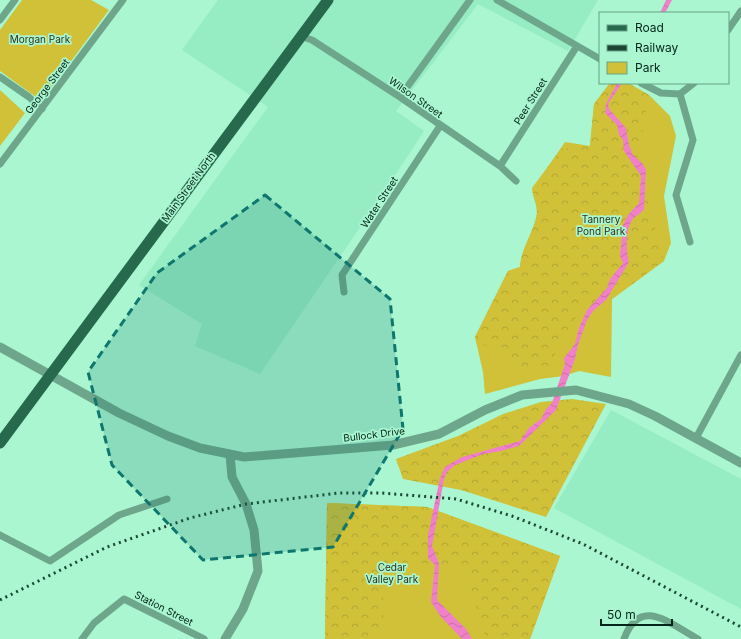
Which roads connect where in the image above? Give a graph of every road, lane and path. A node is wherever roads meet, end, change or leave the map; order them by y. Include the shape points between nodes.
1 (15, 0) edge
2 (123, 0) edge
3 (328, 0) edge
4 (470, 0) edge
5 (496, 0) edge
6 (741, 11) edge
7 (0, 20) edge
8 (729, 29) edge
9 (300, 36) junction
10 (577, 46) junction
11 (599, 58) edge
12 (0, 77) edge
13 (643, 84) edge
14 (693, 84) edge
15 (680, 94) junction
16 (400, 97) junction
17 (42, 109) junction
18 (440, 126) junction
19 (0, 164) edge
20 (500, 166) junction
21 (516, 181) dead end
22 (690, 242) dead end
23 (344, 292) dead end
24 (0, 347) edge
25 (741, 354) edge
26 (50, 374) junction
27 (696, 438) junction
28 (0, 443) edge
29 (230, 454) junction
30 (741, 462) edge
31 (166, 499) dead end
32 (0, 535) edge
33 (82, 639) edge
34 (204, 639) edge
35 (225, 639) edge
36 (624, 639) edge
37 (698, 639) edge

1 - 7 street
2 - 17 street, George Street
3 - 9 main road, Main Street North
4 - 16 street
5 - 10 street
6 - 8 street
9 - 16 street, Wilson Street via 312,40
9 - 26 main road, Main Street North
10 - 11 street
10 - 20 street, Peer Street
12 - 17 street
13 - 15 street via 661,92
14 - 15 street
15 - 22 street via 693,140 676,195
16 - 18 street, Wilson Street
17 - 19 street, George Street
18 - 20 street, Wilson Street
18 - 23 street, Water Street via 342,275
20 - 21 street, Wilson Street
24 - 26 street, Bullock Drive
25 - 27 street
26 - 28 main road, Main Street North
26 - 29 street, Bullock Drive via 168,436 184,443
27 - 29 street, Bullock Drive via 628,404 576,390 522,396 506,401 439,434 393,445 244,457
27 - 30 street, Bullock Drive
29 - 35 street via 232,477 246,504 254,530 258,571 243,609
31 - 32 street via 118,514 50,561
33 - 34 street, Station Street via 94,623 124,599
36 - 37 street via 636,618 644,615 655,616

